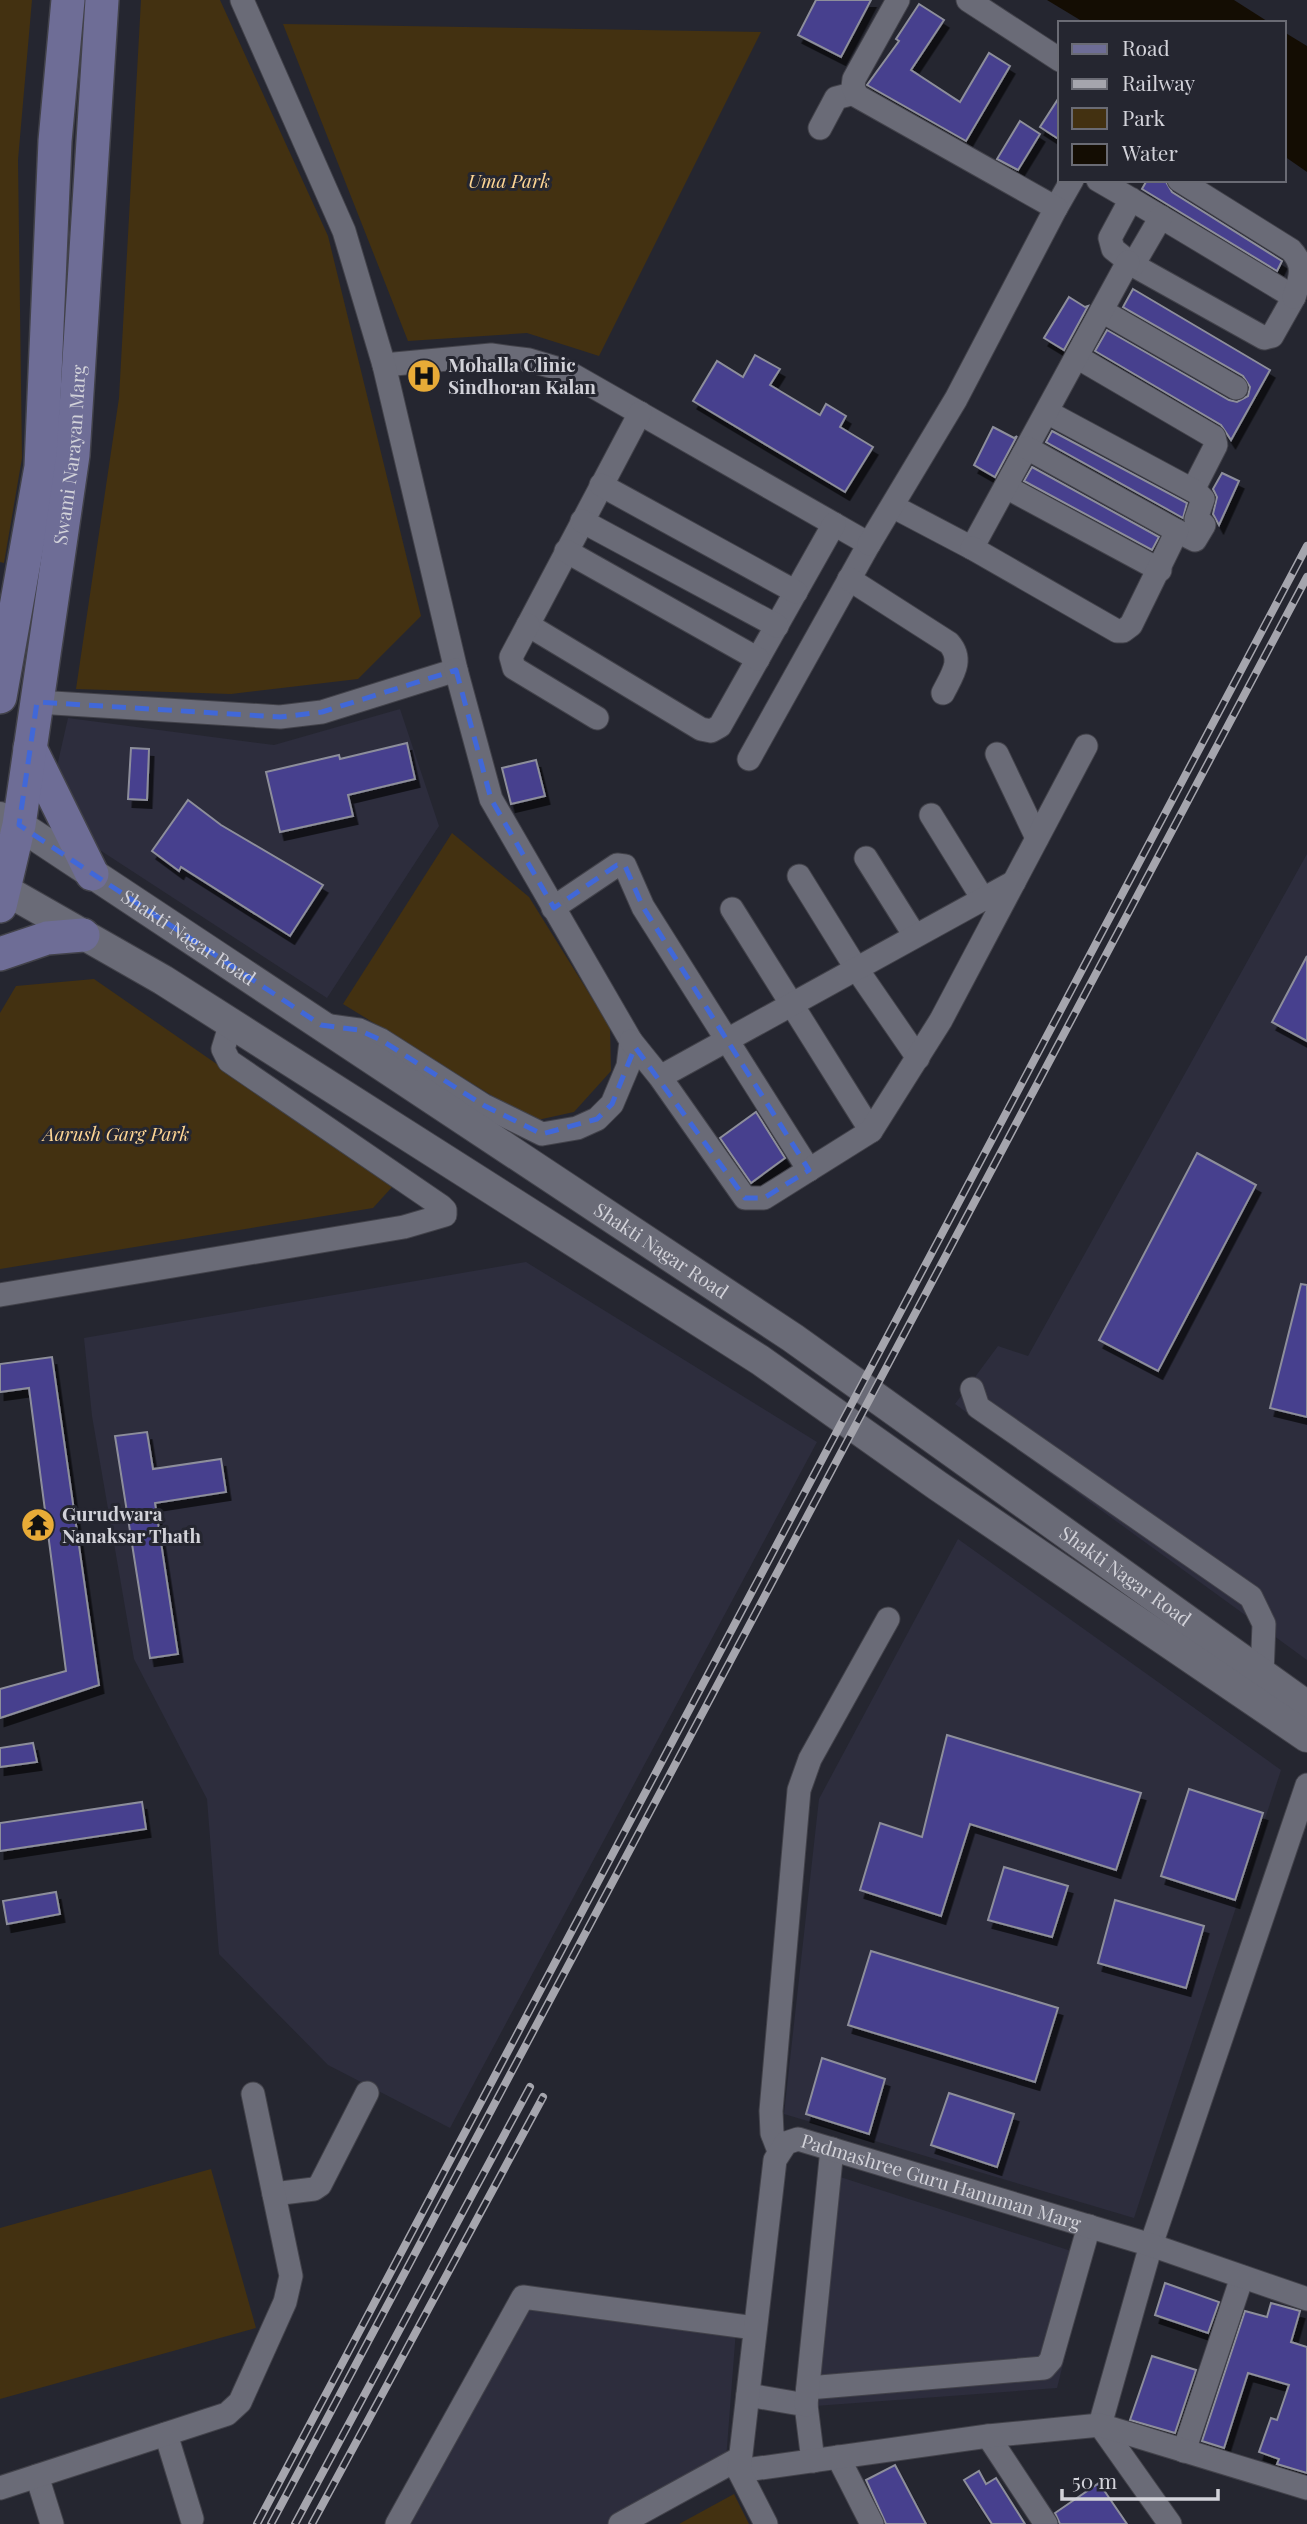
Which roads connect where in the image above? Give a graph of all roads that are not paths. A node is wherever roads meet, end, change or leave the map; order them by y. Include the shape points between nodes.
1 (68, 0) edge
2 (102, 0) edge
3 (242, 0) edge
4 (898, 0) edge
5 (968, 0) edge
6 (1058, 59) edge
7 (855, 93) junction
8 (820, 128) dead end
9 (1071, 182) edge
10 (1103, 182) edge
11 (1182, 182) edge
12 (1125, 191) edge
13 (1056, 208) junction
14 (1161, 217) junction
15 (1131, 264) junction
16 (1294, 298) junction
17 (1102, 311) junction
18 (1077, 357) junction
19 (384, 365) junction
20 (1236, 388) dead end
21 (1047, 412) junction
22 (640, 413) junction
23 (1027, 448) junction
24 (601, 485) junction
25 (1006, 487) junction
26 (1193, 490) junction
27 (894, 507) junction
28 (582, 521) junction
29 (834, 524) junction
30 (1177, 531) junction
31 (869, 544) junction
32 (972, 548) junction
33 (565, 551) junction
34 (1160, 570) junction
35 (849, 579) junction
36 (796, 592) junction
37 (528, 625) junction
38 (777, 626) junction
39 (758, 659) junction
40 (456, 670) junction
41 (943, 693) dead end
42 (0, 696) edge
43 (37, 702) junction
44 (597, 718) dead end
45 (1086, 746) dead end
46 (30, 748) junction
47 (997, 754) dead end
48 (748, 759) dead end
49 (931, 815) dead end
50 (9, 821) edge
51 (1037, 838) junction
52 (866, 858) dead end
53 (92, 874) junction
54 (799, 876) dead end
55 (1014, 882) junction
56 (2, 894) edge
57 (983, 899) junction
58 (553, 908) junction
59 (732, 909) dead end
60 (83, 935) junction
61 (915, 936) junction
62 (0, 954) edge
63 (856, 968) junction
64 (791, 1003) junction
65 (231, 1023) junction
66 (321, 1025) junction
67 (727, 1040) junction
68 (631, 1041) junction
69 (918, 1058) junction
70 (660, 1077) junction
71 (871, 1131) junction
72 (809, 1170) junction
73 (0, 1294) edge
74 (972, 1389) dead end
75 (888, 1619) dead end
76 (1262, 1674) junction
77 (1307, 1706) edge
78 (1307, 1737) edge
79 (1307, 1784) edge
80 (367, 2093) dead end
81 (253, 2094) dead end
82 (832, 2149) junction
83 (779, 2151) junction
84 (274, 2194) junction
85 (1089, 2226) junction
86 (1151, 2245) junction
87 (1242, 2277) junction
88 (1307, 2299) edge
89 (755, 2328) junction
90 (748, 2395) junction
91 (807, 2396) junction
92 (1100, 2425) junction
93 (166, 2434) junction
94 (988, 2436) junction
95 (1184, 2451) junction
96 (838, 2457) junction
97 (813, 2461) junction
98 (740, 2464) junction
99 (37, 2476) junction
100 (0, 2488) edge
101 (1307, 2488) edge
102 (192, 2519) dead end
103 (52, 2524) edge
104 (397, 2524) edge
105 (620, 2524) edge
106 (766, 2524) edge
107 (872, 2524) edge
108 (1046, 2524) edge
109 (1170, 2524) edge

1 - 42 main road, Swami Narayan Marg via 55,141 41,467
2 - 43 main road, Swami Narayan Marg via 73,455
3 - 19 street via 344,231
4 - 7 street via 854,79
5 - 6 street
7 - 8 street via 836,99
7 - 13 street
9 - 13 street
10 - 12 street
11 - 16 street via 1291,250 1302,273
12 - 14 street
12 - 15 street via 1110,237 1113,249
13 - 27 street
14 - 15 street
14 - 16 street
15 - 16 street via 1264,338 1272,336
15 - 17 street
17 - 18 street
17 - 20 street
18 - 21 street
18 - 26 street via 1214,437 1216,445
19 - 22 street via 491,355 529,360 566,371
19 - 40 street
21 - 23 street
21 - 26 street
22 - 24 street
22 - 29 street
23 - 25 street
23 - 30 street
24 - 28 street
24 - 36 street
25 - 32 street
25 - 34 street
26 - 30 street via 1203,499 1196,519 1204,525 1195,540
27 - 31 street
27 - 32 street
28 - 33 street
28 - 38 street
29 - 31 street
29 - 36 street
30 - 34 street
31 - 35 street
32 - 34 street via 1118,631 1130,625
33 - 37 street
33 - 39 street
35 - 41 street via 957,652 958,664
35 - 48 street
36 - 38 street
37 - 39 street via 701,729 720,726
37 - 44 street via 511,657 514,668
38 - 39 street
40 - 43 street via 323,712 280,717
40 - 58 street via 491,799
43 - 46 main road, Swami Narayan Marg
45 - 51 street
46 - 50 main road, Swami Narayan Marg
46 - 53 main road
47 - 51 street
49 - 57 street
50 - 53 street, Shakti Nagar Road
50 - 56 main road, Swami Narayan Marg
51 - 55 street
52 - 61 street
53 - 66 street, Shakti Nagar Road
54 - 63 street
55 - 57 street
55 - 69 street
56 - 60 street, Shakti Nagar Road
57 - 61 street
58 - 67 street via 617,865 625,866 643,907
58 - 68 street
59 - 64 street
60 - 62 main road via 47,938
60 - 65 street, Shakti Nagar Road
61 - 63 street
63 - 64 street
63 - 69 street
64 - 67 street
64 - 71 street
65 - 73 street via 223,1049 229,1061 441,1206 444,1215 404,1227
65 - 78 street, Shakti Nagar Road via 760,1360
66 - 68 street via 359,1030 381,1040 484,1105 542,1133 577,1128 597,1119 612,1104 628,1066
66 - 76 street, Shakti Nagar Road via 793,1338
67 - 70 street
67 - 72 street
68 - 70 street
69 - 71 street
70 - 72 street via 745,1198 764,1198
71 - 72 street
74 - 76 street via 978,1407 1251,1597 1264,1624
75 - 83 street via 810,1759 799,1790 771,2111
76 - 77 street, Shakti Nagar Road
79 - 86 street
80 - 84 street via 320,2185
81 - 84 street
82 - 83 street, Padmashree Guru Hanuman Marg via 798,2139
82 - 85 street, Padmashree Guru Hanuman Marg
82 - 91 street
83 - 89 street, Padmashree Guru Hanuman Marg
84 - 93 street via 291,2276 285,2302 235,2408
85 - 86 street, Padmashree Guru Hanuman Marg
85 - 91 street via 1051,2360 1044,2368
86 - 87 street, Padmashree Guru Hanuman Marg
86 - 92 street
87 - 88 street, Padmashree Guru Hanuman Marg
87 - 95 street
89 - 90 street, Padmashree Guru Hanuman Marg
89 - 104 street via 523,2297
90 - 91 street
90 - 98 street, Padmashree Guru Hanuman Marg
91 - 97 street
92 - 94 street
92 - 95 street
92 - 109 street
93 - 99 street
93 - 102 street
94 - 96 street
94 - 108 street
95 - 101 street
96 - 97 street
96 - 107 street
97 - 98 street
98 - 105 street
98 - 106 street
99 - 100 street
99 - 103 street

